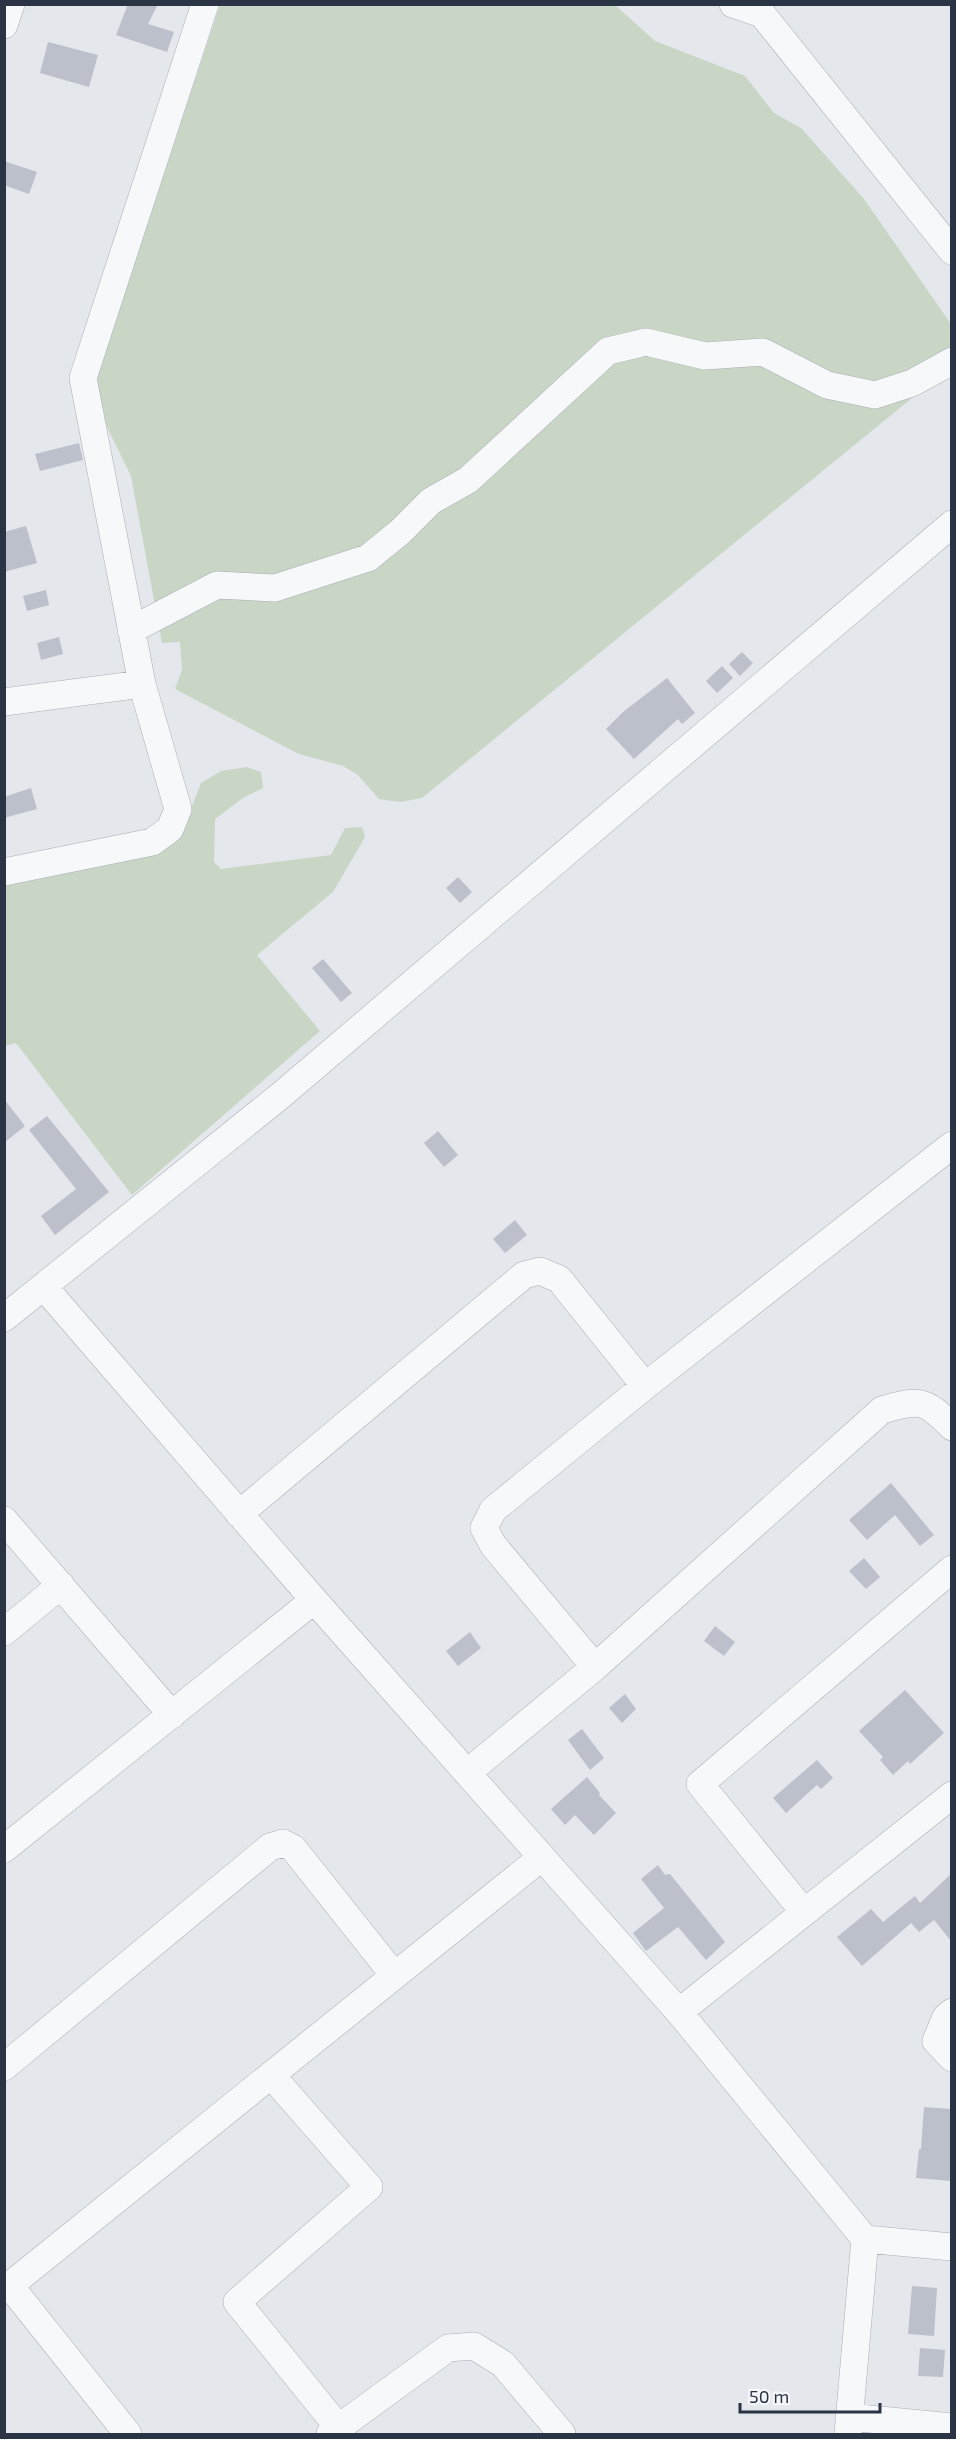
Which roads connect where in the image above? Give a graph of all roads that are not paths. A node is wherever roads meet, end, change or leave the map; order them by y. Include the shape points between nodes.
1 (11, 4) edge
2 (205, 4) edge
3 (733, 4) edge
4 (4, 26) edge
5 (951, 251) edge
6 (951, 361) edge
7 (951, 524) edge
8 (131, 630) junction
9 (142, 684) junction
10 (4, 702) edge
11 (4, 872) edge
12 (950, 1150) edge
13 (44, 1287) junction
14 (4, 1318) edge
15 (645, 1386) junction
16 (951, 1427) edge
17 (239, 1514) junction
18 (4, 1520) edge
19 (951, 1569) edge
20 (61, 1585) junction
21 (314, 1600) junction
22 (4, 1632) edge
23 (595, 1667) junction
24 (172, 1715) junction
25 (466, 1773) junction
26 (951, 1795) edge
27 (4, 1849) edge
28 (542, 1857) junction
29 (804, 1912) junction
30 (393, 1975) junction
31 (679, 2012) junction
32 (951, 2012) edge
33 (951, 2058) edge
34 (4, 2067) edge
35 (271, 2075) junction
36 (865, 2239) junction
37 (951, 2247) edge
38 (7, 2288) edge
39 (848, 2426) edge
40 (951, 2427) edge
41 (334, 2431) edge
42 (128, 2434) edge
43 (562, 2434) edge

1 - 4 street
2 - 8 street via 82,378
3 - 5 street via 762,14
6 - 8 street via 912,383 875,395 826,385 763,352 705,356 646,342 608,351 468,480 430,501 368,558 275,588 217,585
7 - 13 street via 280,1096
8 - 9 street
9 - 10 street
9 - 11 street via 178,809 170,829 152,842
12 - 15 street
13 - 14 street
13 - 17 street
15 - 17 street via 558,1279 540,1271 524,1275
15 - 23 street via 493,1510 484,1528 493,1545
16 - 23 street via 933,1407 910,1401 882,1410
17 - 21 street
18 - 20 street
19 - 29 street via 700,1784
20 - 22 street
20 - 24 street
21 - 24 street
21 - 25 street
23 - 25 street
24 - 27 street
25 - 28 street
26 - 29 street
28 - 30 street
28 - 31 street
29 - 31 street
30 - 34 street via 293,1848 283,1843 270,1847
30 - 35 street
31 - 36 street
32 - 33 street via 936,2041
35 - 38 street
35 - 41 street via 369,2187 237,2302
36 - 37 street
36 - 39 street
38 - 42 street
39 - 40 street
41 - 43 street via 448,2348 474,2346 503,2364

